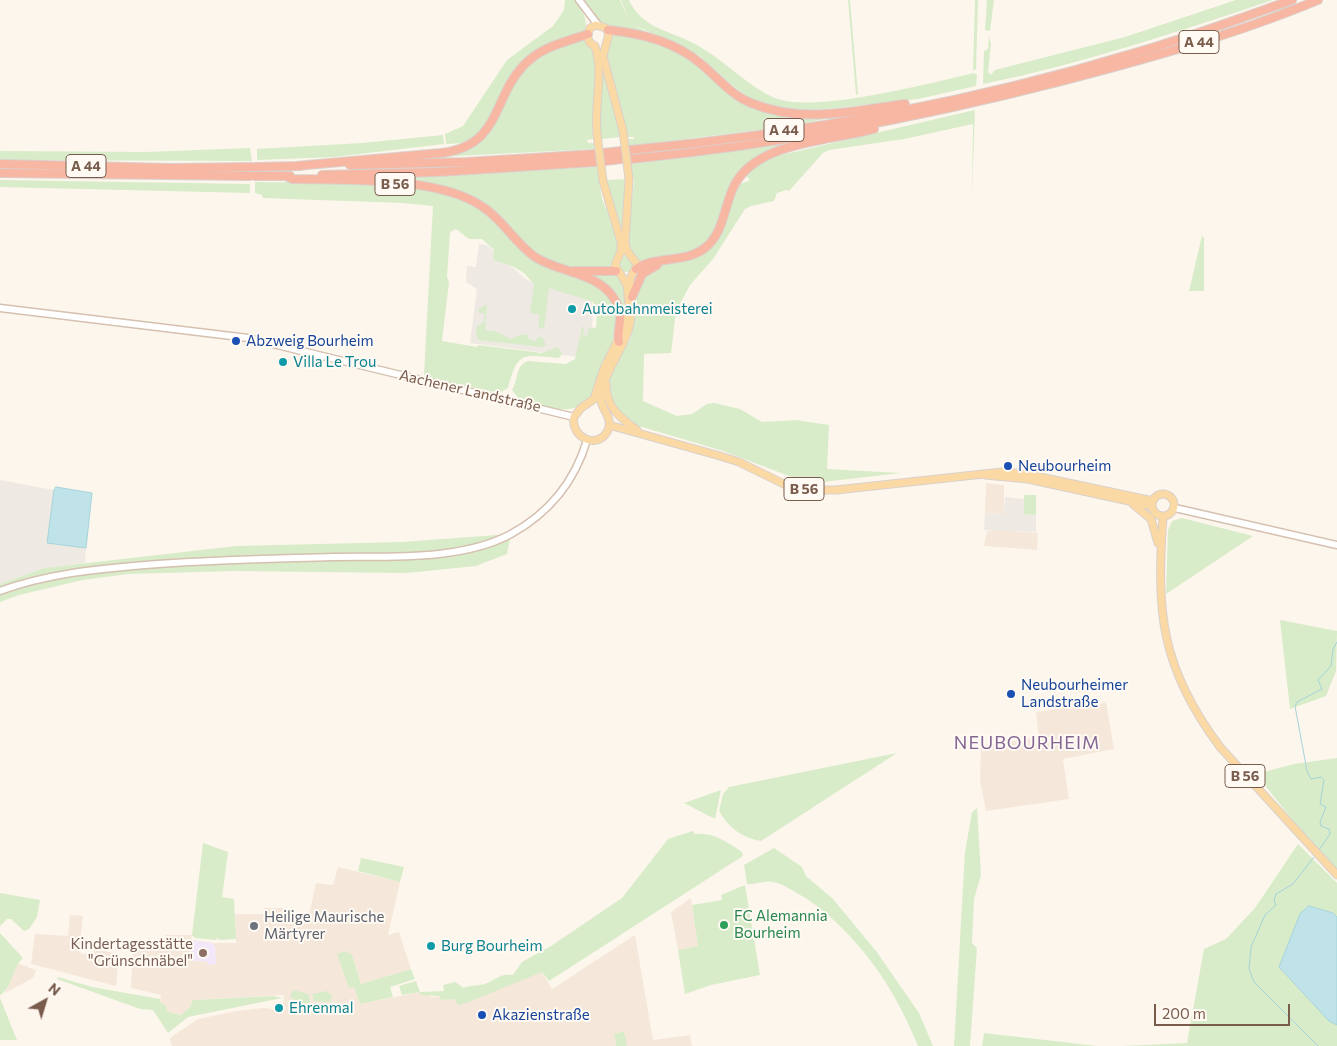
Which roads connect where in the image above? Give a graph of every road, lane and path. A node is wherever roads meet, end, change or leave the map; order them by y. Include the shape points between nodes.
1 (579, 0) edge
2 (1292, 0) edge
3 (1318, 0) edge
4 (587, 13) junction
5 (598, 24) junction
6 (608, 30) junction
7 (589, 31) junction
8 (605, 44) junction
9 (595, 46) junction
10 (937, 102) junction
11 (929, 113) junction
12 (626, 155) junction
13 (599, 158) junction
14 (0, 164) edge
15 (296, 166) junction
16 (0, 173) edge
17 (286, 176) junction
18 (630, 254) junction
19 (620, 256) junction
20 (668, 261) junction
21 (567, 271) junction
22 (634, 272) junction
23 (618, 273) junction
24 (632, 297) junction
25 (0, 308) edge
26 (619, 342) junction
27 (608, 372) junction
28 (587, 405) junction
29 (603, 409) junction
30 (574, 417) junction
31 (609, 425) junction
32 (641, 434) junction
33 (587, 440) junction
34 (991, 474) junction
35 (1128, 501) junction
36 (1152, 503) junction
37 (1175, 508) junction
38 (1163, 517) junction
39 (1337, 546) edge
40 (1160, 556) junction
41 (0, 591) edge
42 (1337, 875) edge

1 - 4 main road
2 - 10 highway, A 44 via 1139,52
3 - 11 highway, A 44 via 1141,61
4 - 5 main road
4 - 7 main road
5 - 6 main road
5 - 7 main road
6 - 8 main road, B 56 via 609,38
6 - 10 highway, A 44 via 632,32 677,49 700,63 738,96 781,113 823,115
7 - 9 main road via 589,41
7 - 15 highway via 547,47 524,64 490,126 465,147 442,153
8 - 9 main road
8 - 18 main road, B 56, bridge via 604,64 621,118 629,179 625,235
9 - 19 main road, bridge via 599,62 596,118 603,181 620,235
10 - 12 highway, A 44 via 848,121
11 - 12 highway, A 44 via 850,129 684,154
11 - 20 highway via 852,135 780,150 757,160 736,181 709,244 692,255
12 - 13 highway, A 44
13 - 15 highway, A 44
13 - 17 highway, A 44 via 439,172
14 - 15 highway, A 44 via 171,168
16 - 17 highway, A 44
17 - 21 highway, B 56 via 292,179 420,186 455,193 488,210 532,255
18 - 19 main road
18 - 22 main road, B 56 via 636,260
19 - 23 main road via 615,263
20 - 22 highway via 647,264
20 - 24 highway via 644,272
21 - 23 highway
21 - 26 highway, B 56 via 595,280 611,294 621,315
22 - 23 main road
22 - 24 main road, B 56
23 - 26 main road, B 56 via 627,285 629,306
24 - 27 main road, B 56 via 628,330
25 - 30 main road, Aachener Landstraße via 248,338
26 - 28 main road, B 56 via 604,368 595,396
27 - 29 main road, B 56 via 600,396
27 - 32 main road, B 56 via 606,393 611,407
28 - 29 main road
28 - 30 main road, B 56
29 - 31 main road, B 56
30 - 33 main road via 576,431
31 - 32 main road, B 56
31 - 33 main road via 601,438
32 - 34 main road, B 56 via 739,462 786,485 810,490
33 - 41 main road via 570,481 550,506 511,534 470,549 408,556 198,561 96,569
34 - 35 main road, B 56
34 - 36 main road, B 56 via 1026,474
35 - 36 main road, B 56
35 - 40 main road via 1151,518
36 - 37 main road, B 56 via 1157,496 1167,495 1174,501
36 - 38 main road via 1156,515
37 - 38 main road via 1170,515
37 - 39 main road
38 - 40 main road, B 56
40 - 42 main road, B 56 via 1165,631 1184,690 1220,747

